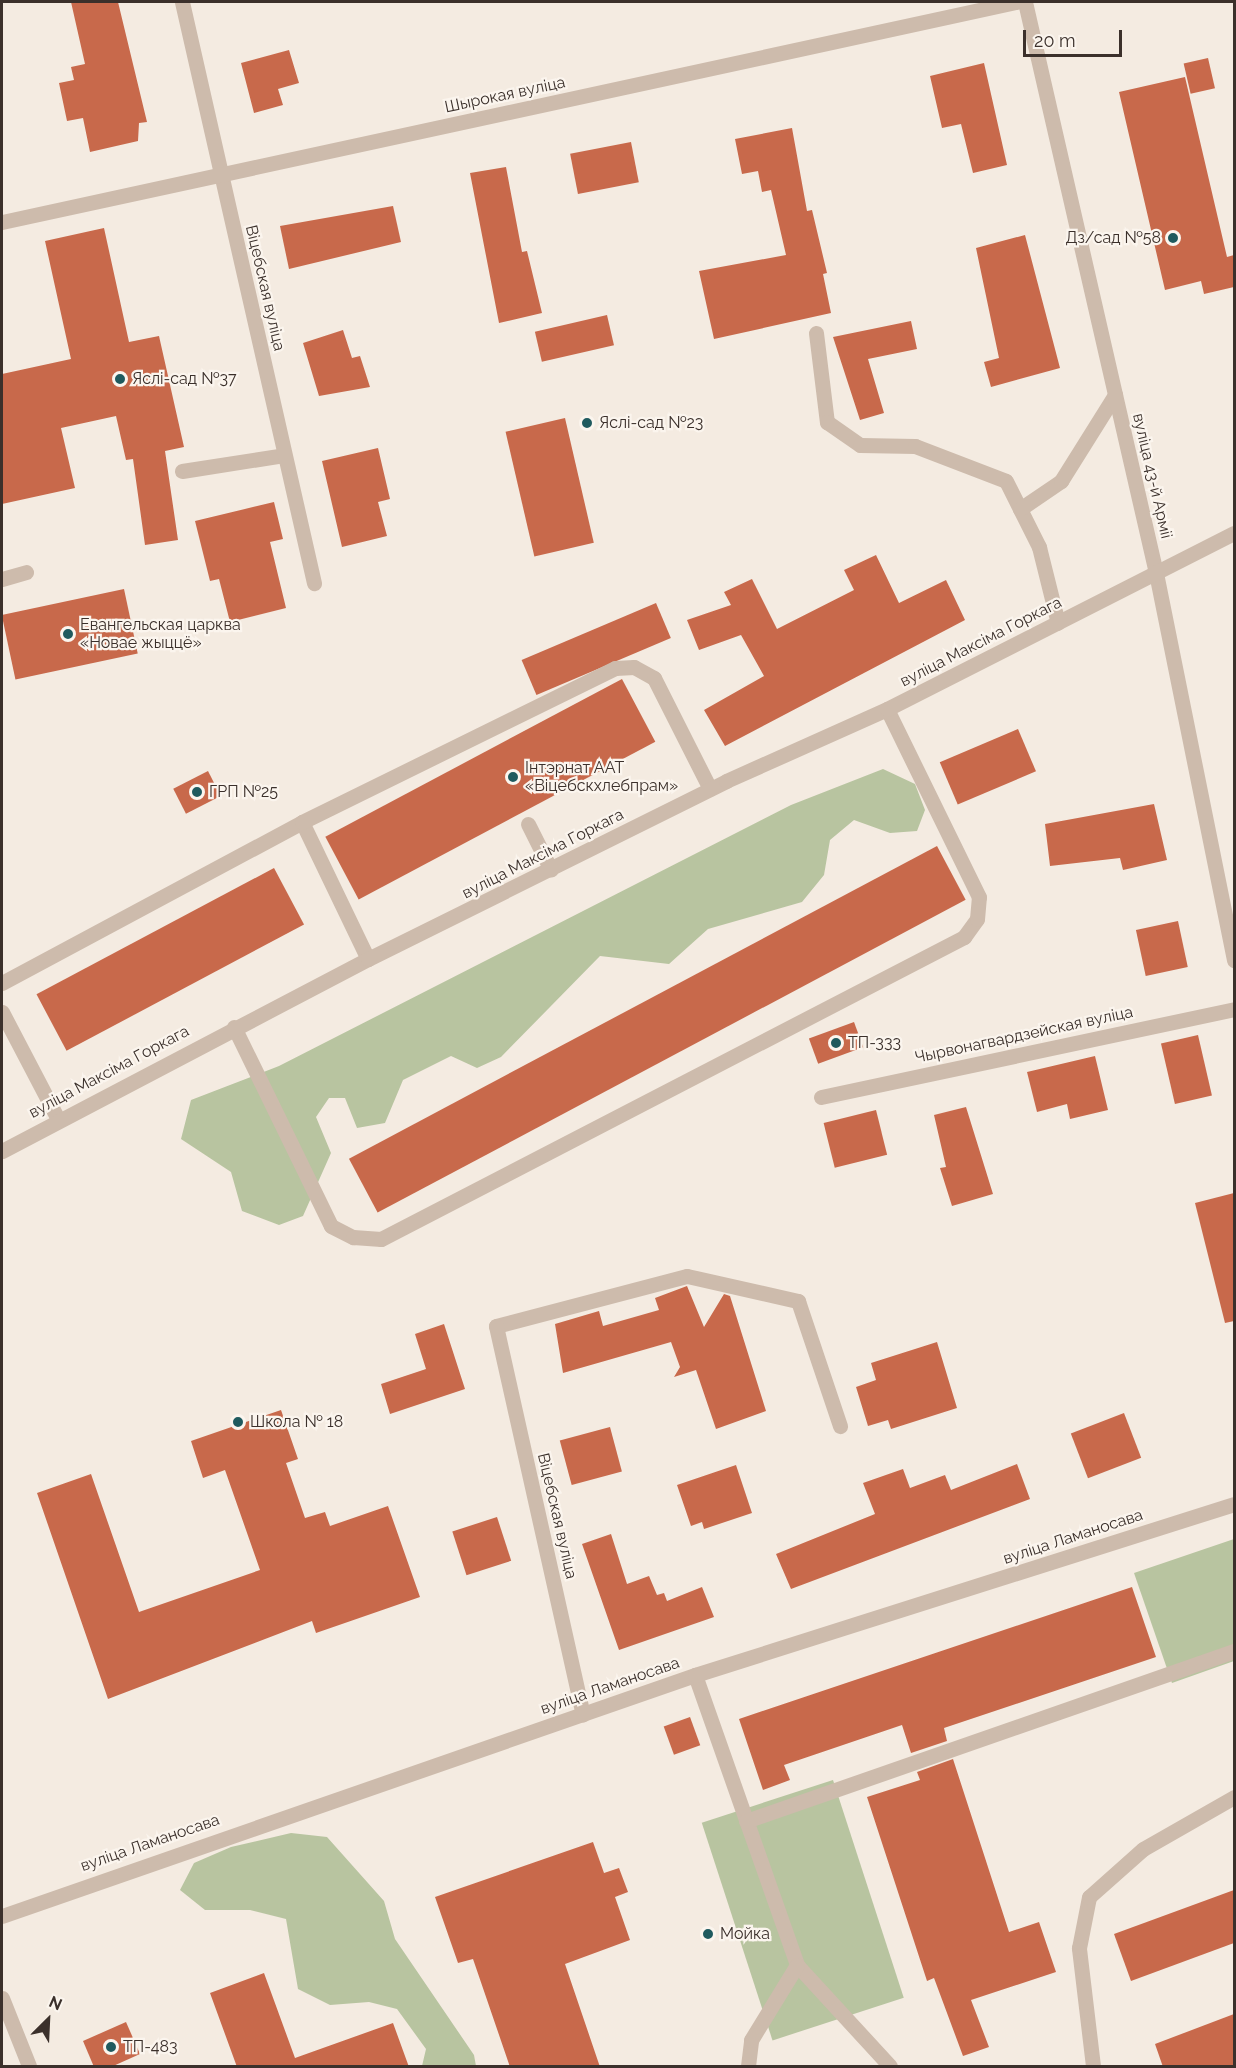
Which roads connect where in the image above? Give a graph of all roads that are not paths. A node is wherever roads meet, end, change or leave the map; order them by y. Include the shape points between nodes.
1 (182, 2) edge
2 (1016, 2) edge
3 (1025, 2) edge
4 (221, 176) junction
5 (2, 222) edge
6 (816, 333) dead end
7 (1115, 394) junction
8 (284, 455) junction
9 (182, 471) dead end
10 (1020, 509) junction
11 (1234, 533) edge
12 (26, 573) dead end
13 (1156, 573) junction
14 (2, 579) edge
15 (314, 583) dead end
16 (1058, 623) junction
17 (887, 709) junction
18 (710, 789) junction
19 (302, 822) junction
20 (528, 824) dead end
21 (551, 870) junction
22 (368, 959) junction
23 (1234, 960) edge
24 (2, 983) edge
25 (1234, 1009) edge
26 (2, 1012) edge
27 (234, 1028) junction
28 (821, 1096) dead end
29 (58, 1119) junction
30 (2, 1151) edge
31 (840, 1426) dead end
32 (1234, 1504) edge
33 (1234, 1651) edge
34 (695, 1675) junction
35 (583, 1714) junction
36 (1234, 1797) edge
37 (746, 1821) junction
38 (2, 1916) edge
39 (797, 1965) junction
40 (2, 1999) edge
41 (29, 2067) edge
42 (748, 2067) edge
43 (890, 2067) edge
44 (1093, 2067) edge

1 - 4 street, Віцебская вуліца
2 - 4 street, Шырокая вуліца
3 - 7 street, вуліца 43-й Арміі
4 - 5 street, Шырокая вуліца
4 - 8 street, Віцебская вуліца
6 - 10 street via 827,422 860,446 915,446 969,463 1006,481
7 - 10 street via 1061,481
7 - 13 street, вуліца 43-й Арміі
8 - 9 street
8 - 15 street, Віцебская вуліца
10 - 16 street via 1039,547
11 - 13 street, вуліца Максіма Горкага
12 - 14 street
13 - 16 street, вуліца Максіма Горкага
13 - 23 street, вуліца 43-й Арміі
16 - 17 street, вуліца Максіма Горкага
17 - 18 street, вуліца Максіма Горкага
17 - 27 street via 980,897 977,919 964,937 381,1239 353,1237 331,1226
18 - 19 street via 654,678 634,667 615,668
18 - 21 street, вуліца Максіма Горкага
19 - 22 street
19 - 24 street
20 - 21 street
21 - 22 street, вуліца Максіма Горкага
22 - 27 street, вуліца Максіма Горкага
25 - 28 street, Чырвонагвардзейская вуліца
26 - 29 street
27 - 29 street, вуліца Максіма Горкага
29 - 30 street, вуліца Максіма Горкага
31 - 35 street, Віцебская вуліца via 798,1301 687,1276 496,1326
32 - 34 street, вуліца Ламаносава
33 - 37 street
34 - 35 street, вуліца Ламаносава
34 - 37 street
35 - 38 street, вуліца Ламаносава
36 - 44 street via 1143,1849 1089,1897 1079,1947
37 - 39 street
39 - 42 street via 752,2040
39 - 43 street
40 - 41 street

